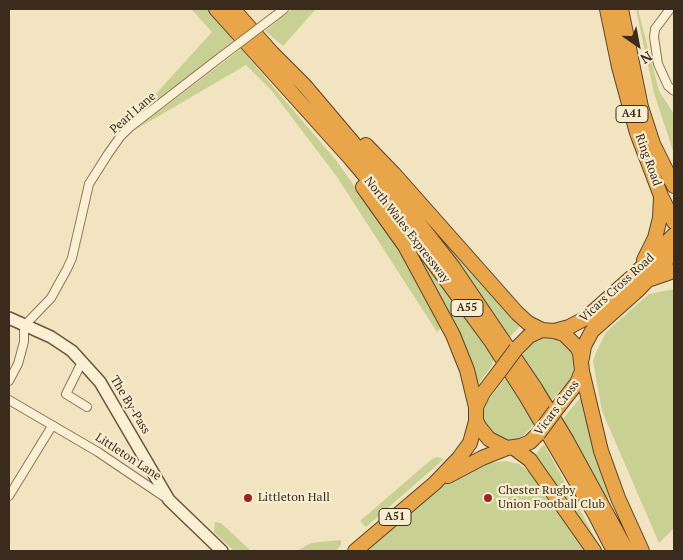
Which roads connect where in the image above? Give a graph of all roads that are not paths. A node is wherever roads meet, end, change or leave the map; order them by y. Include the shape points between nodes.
1 (216, 9) edge
2 (233, 9) edge
3 (284, 9) edge
4 (607, 9) edge
5 (621, 9) edge
6 (670, 9) edge
7 (306, 86) junction
8 (287, 87) junction
9 (674, 91) edge
10 (653, 144) junction
11 (674, 186) edge
12 (661, 196) junction
13 (674, 204) edge
14 (674, 222) edge
15 (674, 235) edge
16 (674, 252) edge
17 (674, 272) edge
18 (632, 277) junction
19 (648, 280) junction
20 (9, 318) edge
21 (24, 326) junction
22 (548, 330) junction
23 (82, 362) junction
24 (582, 367) junction
25 (9, 381) edge
26 (9, 400) edge
27 (87, 408) dead end
28 (476, 414) junction
29 (52, 426) junction
30 (511, 448) junction
31 (434, 484) junction
32 (9, 496) edge
33 (169, 500) junction
34 (222, 551) edge
35 (355, 551) edge
36 (594, 551) edge
37 (614, 551) edge
38 (627, 551) edge
39 (642, 551) edge

1 - 8 highway, North Wales Expressway / A55
2 - 7 highway, North Wales Expressway / A55
3 - 21 street, Pearl Lane, bridge via 120,137 89,184 67,269 51,298
4 - 12 highway, Ring Road / A41 via 629,107
5 - 10 highway, Ring Road / A41 via 641,107
6 - 9 street via 655,28 654,37 658,64 668,86
7 - 22 highway via 394,174 517,314 528,323
7 - 38 highway, North Wales Expressway / A55 via 453,267 567,441
8 - 28 highway via 405,246 461,354
8 - 37 highway, North Wales Expressway / A55 via 401,218 491,341 558,450
10 - 11 highway, Ring Road / A41
10 - 13 highway
12 - 14 highway, Ring Road / A41
12 - 18 highway via 662,208 655,238
15 - 18 highway, Vicars Cross Road / A51
16 - 19 highway, Vicars Cross Road / A51
17 - 19 highway
18 - 22 highway, Vicars Cross Road / A51 via 586,318 569,328
19 - 24 highway, Vicars Cross Road / A51 via 592,331 584,346
20 - 21 street, The By-Pass
21 - 23 street, The By-Pass via 72,350
21 - 25 street via 24,342
22 - 24 highway via 564,334 574,342
22 - 28 highway, A51, bridge via 529,336 516,349 484,393
23 - 27 street via 66,394
23 - 33 street, The By-Pass via 100,382
24 - 30 highway, Vicars Cross / A51, bridge via 580,378 538,434 526,444
24 - 39 highway via 603,458
26 - 29 street, Littleton Lane
28 - 30 highway via 480,428 489,439
28 - 31 highway, A51 via 470,444
29 - 32 street
29 - 33 street, Littleton Lane via 98,452
30 - 31 highway, A51 via 474,462
30 - 36 highway via 530,460
31 - 35 highway, A51
33 - 34 street, Littleton Lane

